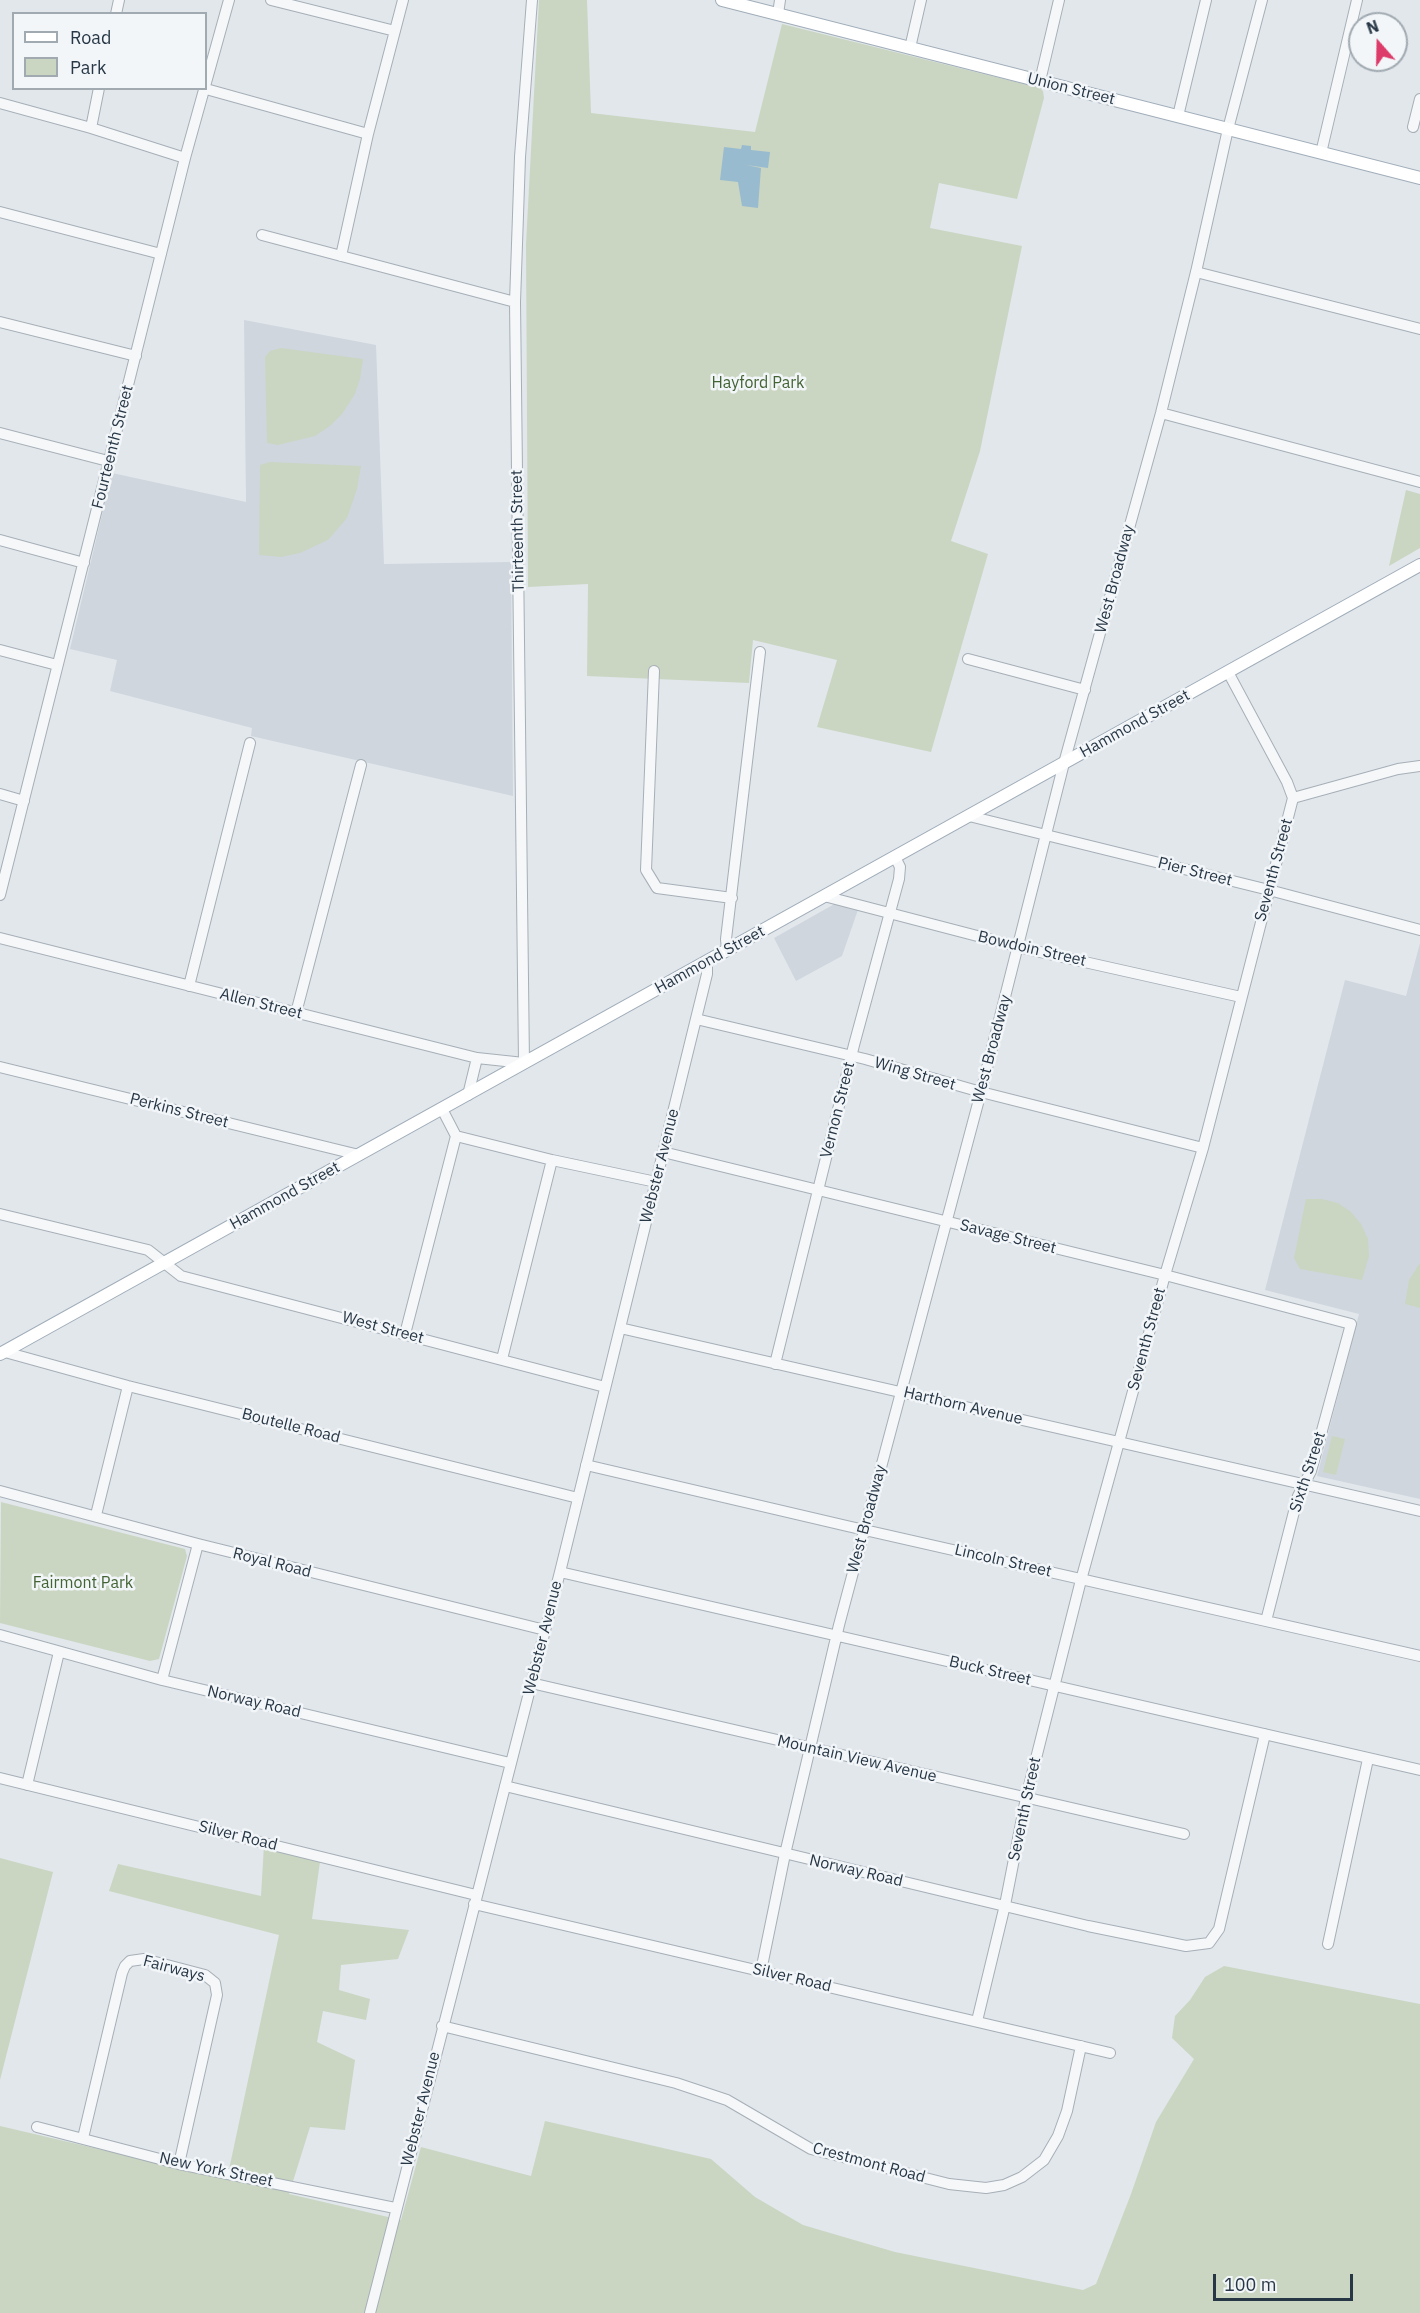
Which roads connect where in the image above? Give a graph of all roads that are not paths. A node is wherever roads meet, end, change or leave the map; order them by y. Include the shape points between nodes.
1 (229, 0) edge
2 (271, 0) edge
3 (403, 0) edge
4 (532, 0) edge
5 (722, 0) edge
6 (780, 0) edge
7 (921, 0) edge
8 (1059, 0) edge
9 (1206, 0) edge
10 (1262, 0) edge
11 (1357, 0) edge
12 (778, 14) junction
13 (395, 31) junction
14 (910, 48) junction
15 (1040, 81) junction
16 (207, 85) edge
17 (207, 89) edge
18 (99, 90) edge
19 (206, 90) edge
20 (1420, 99) edge
21 (0, 104) edge
22 (1178, 116) junction
23 (1413, 127) dead end
24 (91, 128) junction
25 (1228, 129) junction
26 (368, 134) junction
27 (1321, 153) junction
28 (186, 158) junction
29 (1420, 178) edge
30 (0, 212) edge
31 (261, 236) dead end
32 (161, 254) junction
33 (341, 256) junction
34 (1196, 272) junction
35 (515, 302) junction
36 (0, 322) edge
37 (1420, 329) edge
38 (136, 356) junction
39 (1161, 413) junction
40 (0, 433) edge
41 (108, 461) junction
42 (1420, 482) edge
43 (0, 540) edge
44 (84, 563) junction
45 (1420, 565) edge
46 (0, 650) edge
47 (760, 652) dead end
48 (968, 659) dead end
49 (57, 665) junction
50 (654, 671) dead end
51 (1228, 672) junction
52 (1085, 690) junction
53 (250, 743) dead end
54 (1064, 763) junction
55 (361, 765) dead end
56 (1420, 766) edge
57 (0, 794) edge
58 (1293, 798) junction
59 (24, 801) junction
60 (969, 816) junction
61 (1047, 835) junction
62 (895, 857) junction
63 (1269, 890) junction
64 (0, 895) edge
65 (824, 896) junction
66 (732, 898) junction
67 (888, 913) junction
68 (1420, 930) edge
69 (0, 938) edge
70 (1018, 946) junction
71 (727, 950) junction
72 (707, 962) junction
73 (189, 986) junction
74 (1240, 997) junction
75 (296, 1013) junction
76 (696, 1019) junction
77 (851, 1057) junction
78 (477, 1058) junction
79 (524, 1063) junction
80 (0, 1067) edge
81 (981, 1092) junction
82 (468, 1095) junction
83 (442, 1109) junction
84 (456, 1136) junction
85 (1203, 1148) junction
86 (663, 1152) junction
87 (359, 1155) junction
88 (552, 1160) junction
89 (656, 1182) junction
90 (819, 1190) junction
91 (0, 1214) edge
92 (945, 1222) junction
93 (165, 1263) junction
94 (1165, 1275) junction
95 (1351, 1324) joint
96 (620, 1328) junction
97 (405, 1334) junction
98 (3, 1353) edge
99 (502, 1359) junction
100 (775, 1364) junction
101 (128, 1386) junction
102 (605, 1387) junction
103 (900, 1391) junction
104 (1119, 1442) junction
105 (586, 1465) junction
106 (1305, 1485) junction
107 (0, 1491) edge
108 (578, 1498) junction
109 (1420, 1511) edge
110 (96, 1515) junction
111 (863, 1530) junction
112 (198, 1544) junction
113 (560, 1572) junction
114 (1081, 1580) junction
115 (1266, 1621) junction
116 (545, 1630) junction
117 (0, 1635) edge
118 (836, 1636) junction
119 (59, 1652) junction
120 (1420, 1656) edge
121 (162, 1680) junction
122 (531, 1683) junction
123 (1055, 1685) junction
124 (1265, 1734) junction
125 (810, 1748) junction
126 (1368, 1759) junction
127 (510, 1763) junction
128 (1420, 1770) edge
129 (0, 1778) edge
130 (27, 1785) junction
131 (505, 1786) junction
132 (1026, 1798) junction
133 (1184, 1834) dead end
134 (785, 1854) junction
135 (475, 1899) junction
136 (1005, 1905) junction
137 (1328, 1944) dead end
138 (761, 1971) junction
139 (977, 2021) junction
140 (442, 2026) junction
141 (1082, 2046) junction
142 (1110, 2053) dead end
143 (37, 2127) dead end
144 (84, 2138) junction
145 (179, 2164) junction
146 (395, 2208) junction
147 (370, 2313) edge

1 - 16 street, Fourteenth Street
2 - 13 street
3 - 13 street
4 - 35 street, Thirteenth Street via 520,157
5 - 12 main road, Union Street
6 - 12 street
7 - 14 street
8 - 15 street
9 - 22 street
10 - 25 street, West Broadway
11 - 27 street
12 - 14 main road, Union Street
13 - 26 street
14 - 15 main road, Union Street
15 - 22 main road, Union Street
17 - 26 street
18 - 24 street
19 - 28 street, Fourteenth Street
20 - 23 street
21 - 24 street
22 - 25 main road, Union Street
24 - 28 street
25 - 27 main road, Union Street
25 - 34 street, West Broadway
26 - 33 street
27 - 29 main road, Union Street
28 - 32 street, Fourteenth Street
30 - 32 street
31 - 33 street
32 - 38 street, Fourteenth Street
33 - 35 street
34 - 37 street
34 - 39 street, West Broadway
35 - 79 street, Thirteenth Street
36 - 38 street
38 - 41 street, Fourteenth Street
39 - 42 street
39 - 52 street, West Broadway
40 - 41 street
41 - 44 street, Fourteenth Street
43 - 44 street
44 - 49 street, Fourteenth Street
45 - 51 main road, Hammond Street
46 - 49 street
47 - 66 street
48 - 52 street
49 - 59 street, Fourteenth Street
50 - 66 street via 646,870 657,888
51 - 54 main road, Hammond Street
51 - 58 street, Seventh Street
52 - 54 street, West Broadway
53 - 73 street
54 - 60 main road, Hammond Street
54 - 61 street, West Broadway
55 - 75 street
56 - 58 street
57 - 59 street
58 - 63 street, Seventh Street
59 - 64 street, Fourteenth Street
60 - 61 street, Pier Street
60 - 62 main road, Hammond Street
61 - 63 street, Pier Street
61 - 70 street, West Broadway
62 - 65 main road, Hammond Street
62 - 67 street, Vernon Street via 900,867
63 - 68 street, Pier Street
63 - 74 street, Seventh Street
65 - 67 street, Bowdoin Street
65 - 71 main road, Hammond Street
66 - 71 street
67 - 70 street, Bowdoin Street
67 - 77 street, Vernon Street
69 - 73 street, Allen Street
70 - 74 street, Bowdoin Street
70 - 81 street, West Broadway
71 - 72 main road, Hammond Street
72 - 76 street, Webster Avenue
72 - 79 main road, Hammond Street
73 - 75 street, Allen Street
74 - 85 street, Seventh Street
75 - 78 street, Allen Street
76 - 77 street, Wing Street
76 - 86 street, Webster Avenue
77 - 81 street, Wing Street
77 - 90 street, Vernon Street
78 - 79 street, Allen Street
78 - 82 street
79 - 82 main road, Hammond Street
80 - 87 street, Perkins Street
81 - 85 street, Wing Street
81 - 92 street, West Broadway
82 - 83 main road, Hammond Street
83 - 84 street
83 - 87 main road, Hammond Street
84 - 88 street
84 - 97 street
85 - 94 street, Seventh Street
86 - 89 street, Webster Avenue
86 - 90 street, Savage Street
87 - 93 main road, Hammond Street
88 - 89 street
88 - 99 street
89 - 96 street, Webster Avenue
90 - 92 street, Savage Street
90 - 100 street, Vernon Street
91 - 93 street, West Street via 148,1250
92 - 94 street, Savage Street
92 - 103 street, West Broadway
93 - 97 street, West Street via 181,1276
93 - 98 main road, Hammond Street
94 - 95 street, Savage Street
94 - 104 street, Seventh Street
95 - 106 street, Sixth Street
96 - 100 street, Harthorn Avenue
96 - 102 street, Webster Avenue
97 - 99 street, West Street
98 - 101 street, Boutelle Road
99 - 102 street, West Street
100 - 103 street, Harthorn Avenue
101 - 108 street, Boutelle Road
101 - 110 street
102 - 105 street, Webster Avenue
103 - 104 street, Harthorn Avenue
103 - 111 street, West Broadway
104 - 106 street, Harthorn Avenue
104 - 114 street, Seventh Street
105 - 108 street, Webster Avenue
105 - 111 street, Lincoln Street
106 - 109 street, Harthorn Avenue
106 - 115 street, Sixth Street via 1298,1496
107 - 110 street, Royal Road
108 - 113 street, Webster Avenue
110 - 112 street, Royal Road
111 - 114 street, Lincoln Street
111 - 118 street, West Broadway
112 - 116 street, Royal Road
112 - 121 street
113 - 116 street, Webster Avenue
113 - 118 street, Buck Street
114 - 115 street, Lincoln Street
114 - 123 street, Seventh Street
115 - 120 street, Lincoln Street
116 - 122 street, Webster Avenue
117 - 119 street, Norway Road
118 - 123 street, Buck Street
118 - 125 street, West Broadway
119 - 121 street, Norway Road
119 - 130 street
121 - 127 street, Norway Road
122 - 125 street, Mountain View Avenue
122 - 127 street, Webster Avenue
123 - 124 street, Buck Street
123 - 132 street, Seventh Street
124 - 126 street, Buck Street
124 - 136 street, Norway Road via 1219,1929 1209,1943 1186,1946
125 - 132 street, Mountain View Avenue
125 - 134 street, West Broadway
126 - 128 street, Buck Street
126 - 137 street
127 - 131 street, Webster Avenue
129 - 130 street, Silver Road
130 - 135 street, Silver Road
131 - 134 street, Norway Road
131 - 135 street, Webster Avenue
132 - 133 street, Mountain View Avenue
132 - 136 street, Seventh Street
134 - 136 street, Norway Road
134 - 138 street, West Broadway
135 - 138 street, Silver Road
135 - 140 street, Webster Avenue
136 - 139 street, Seventh Street
138 - 139 street, Silver Road
139 - 141 street, Silver Road
140 - 141 street, Crestmont Road via 676,2083 727,2100 811,2149 949,2184 986,2188 1022,2177 1044,2160 1067,2111
140 - 146 street, Webster Avenue
141 - 142 street, Silver Road
143 - 144 street, New York Street
144 - 145 street, New York Street
144 - 145 street, Fairways via 125,1966 144,1959 205,1975 215,1983 218,1995
145 - 146 street, New York Street
146 - 147 street, Webster Avenue

